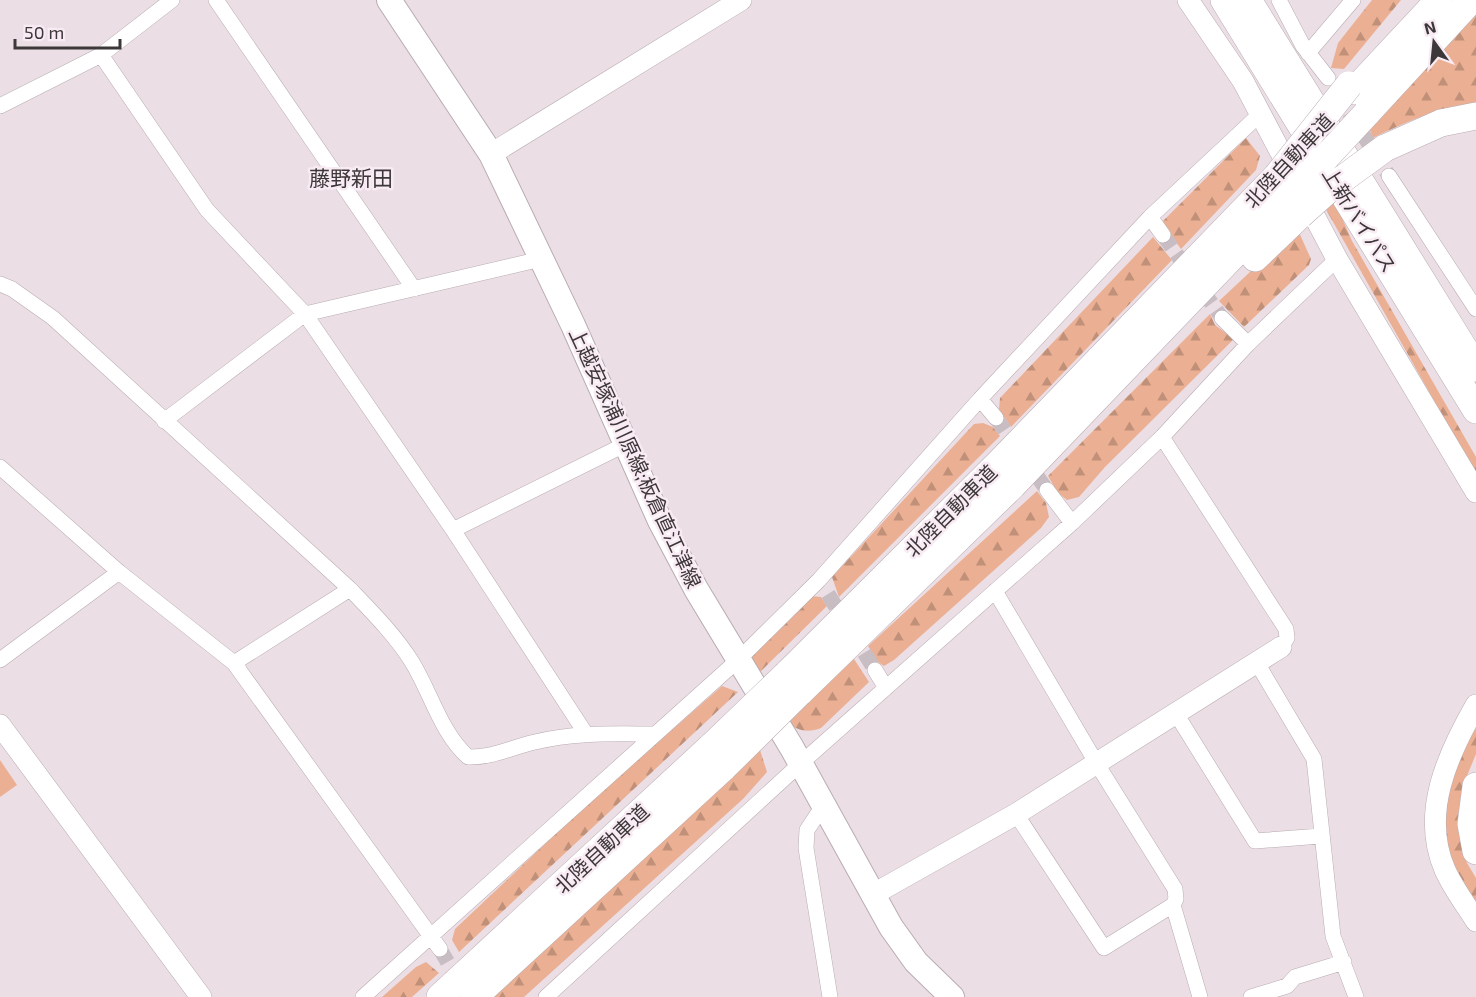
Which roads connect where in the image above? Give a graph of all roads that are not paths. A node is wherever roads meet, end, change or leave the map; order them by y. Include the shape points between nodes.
1 (172, 0) edge
2 (216, 0) edge
3 (389, 0) edge
4 (741, 0) edge
5 (1188, 0) edge
6 (1224, 0) edge
7 (1248, 0) edge
8 (1279, 0) edge
9 (1353, 0) edge
10 (1421, 0) edge
11 (1438, 0) edge
12 (1471, 0) edge
13 (1308, 53) junction
14 (101, 55) junction
15 (1349, 92) junction
16 (0, 106) edge
17 (1259, 115) junction
18 (1476, 116) edge
19 (490, 154) junction
20 (1389, 176) tunnel mouth
21 (1289, 195) junction
22 (1150, 217) junction
23 (1163, 235) tunnel mouth
24 (1376, 249) junction
25 (541, 259) junction
26 (1337, 259) junction
27 (0, 284) edge
28 (414, 290) junction
29 (1476, 309) edge
30 (304, 314) junction
31 (1222, 318) tunnel mouth
32 (1248, 344) junction
33 (1476, 368) edge
34 (980, 399) junction
35 (1476, 410) edge
36 (996, 418) tunnel mouth
37 (164, 421) junction
38 (1476, 428) edge
39 (1162, 436) junction
40 (626, 444) junction
41 (0, 467) edge
42 (1047, 490) tunnel mouth
43 (1476, 492) edge
44 (1072, 523) junction
45 (453, 530) junction
46 (119, 572) junction
47 (819, 580) junction
48 (350, 589) junction
49 (994, 591) junction
50 (828, 594) tunnel mouth
51 (1281, 647) joint
52 (0, 660) edge
53 (738, 660) junction
54 (234, 663) junction
55 (1257, 663) junction
56 (875, 670) tunnel mouth
57 (793, 683) junction
58 (886, 688) junction
59 (1476, 705) edge
60 (1175, 712) junction
61 (0, 725) edge
62 (586, 734) junction
63 (655, 734) junction
64 (719, 756) junction
65 (800, 764) junction
66 (1097, 764) junction
67 (1476, 786) edge
68 (823, 806) junction
69 (1016, 814) junction
70 (1321, 836) junction
71 (1476, 851) edge
72 (872, 895) junction
73 (1173, 905) junction
74 (1476, 921) edge
75 (430, 936) junction
76 (440, 949) tunnel mouth
77 (1344, 962) junction
78 (201, 997) edge
79 (363, 997) edge
80 (440, 997) edge
81 (474, 997) edge
82 (546, 997) edge
83 (830, 997) edge
84 (952, 997) edge
85 (1200, 997) edge
86 (1251, 997) edge
87 (1356, 997) edge

1 - 14 street
2 - 28 street
3 - 19 main road, 上越安塚浦川原線;板倉直江津線
4 - 19 street
5 - 17 street via 1243,81
6 - 24 highway, 上新バイパス
7 - 33 highway, 上新バイパス
8 - 13 street
9 - 13 street
10 - 15 highway
11 - 15 highway
12 - 15 highway
13 - 15 street
14 - 16 street
14 - 30 street via 207,210
15 - 21 highway, bridge
17 - 22 street
17 - 26 street
18 - 21 highway, bridge via 1441,123 1385,148 1336,183
19 - 25 main road, 上越安塚浦川原線;板倉直江津線
20 - 29 street
21 - 57 highway, 北陸自動車道 via 998,465
21 - 57 highway, 北陸自動車道 via 1047,458
22 - 23 street
22 - 34 street
24 - 35 highway, 上新バイパス
24 - 38 highway via 1398,296
25 - 28 street
25 - 40 main road, 上越安塚浦川原線;板倉直江津線
26 - 32 street
26 - 43 street
27 - 37 street via 53,318
28 - 30 street
30 - 37 street
30 - 45 street
31 - 32 street
32 - 39 street
34 - 36 street
34 - 47 street
37 - 48 street
39 - 44 street
39 - 51 street via 1286,629 1287,638
40 - 45 street
40 - 53 main road, 上越安塚浦川原線;板倉直江津線 via 660,521
41 - 46 street
42 - 44 street
44 - 49 street
45 - 62 street
46 - 52 street
46 - 54 street
47 - 50 street
47 - 53 street
48 - 54 street
48 - 62 street via 389,630 411,661 455,745 468,757
49 - 58 street
49 - 66 street
51 - 55 street
53 - 63 street
53 - 65 main road, 上越安塚浦川原線;板倉直江津線
54 - 75 street
55 - 60 street
55 - 70 street via 1314,759
56 - 58 street
57 - 64 highway, 北陸自動車道, bridge
58 - 65 street
59 - 74 street via 1445,765 1436,816 1445,869
60 - 66 street
60 - 70 street via 1255,841
61 - 78 street
62 - 63 street
63 - 75 street
64 - 80 highway, 北陸自動車道
64 - 81 highway, 北陸自動車道
65 - 68 main road, 上越安塚浦川原線;板倉直江津線
65 - 82 street
66 - 69 street
66 - 73 street via 1175,889
67 - 71 highway via 1471,824
68 - 72 main road, 上越安塚浦川原線;板倉直江津線
68 - 83 street via 807,830 807,848
69 - 72 street
69 - 73 street via 1104,948
70 - 77 street via 1333,936
72 - 84 main road, 上越安塚浦川原線;板倉直江津線 via 916,962
73 - 85 street
75 - 76 street
75 - 79 street
77 - 86 street via 1295,976 1287,986
77 - 87 street

